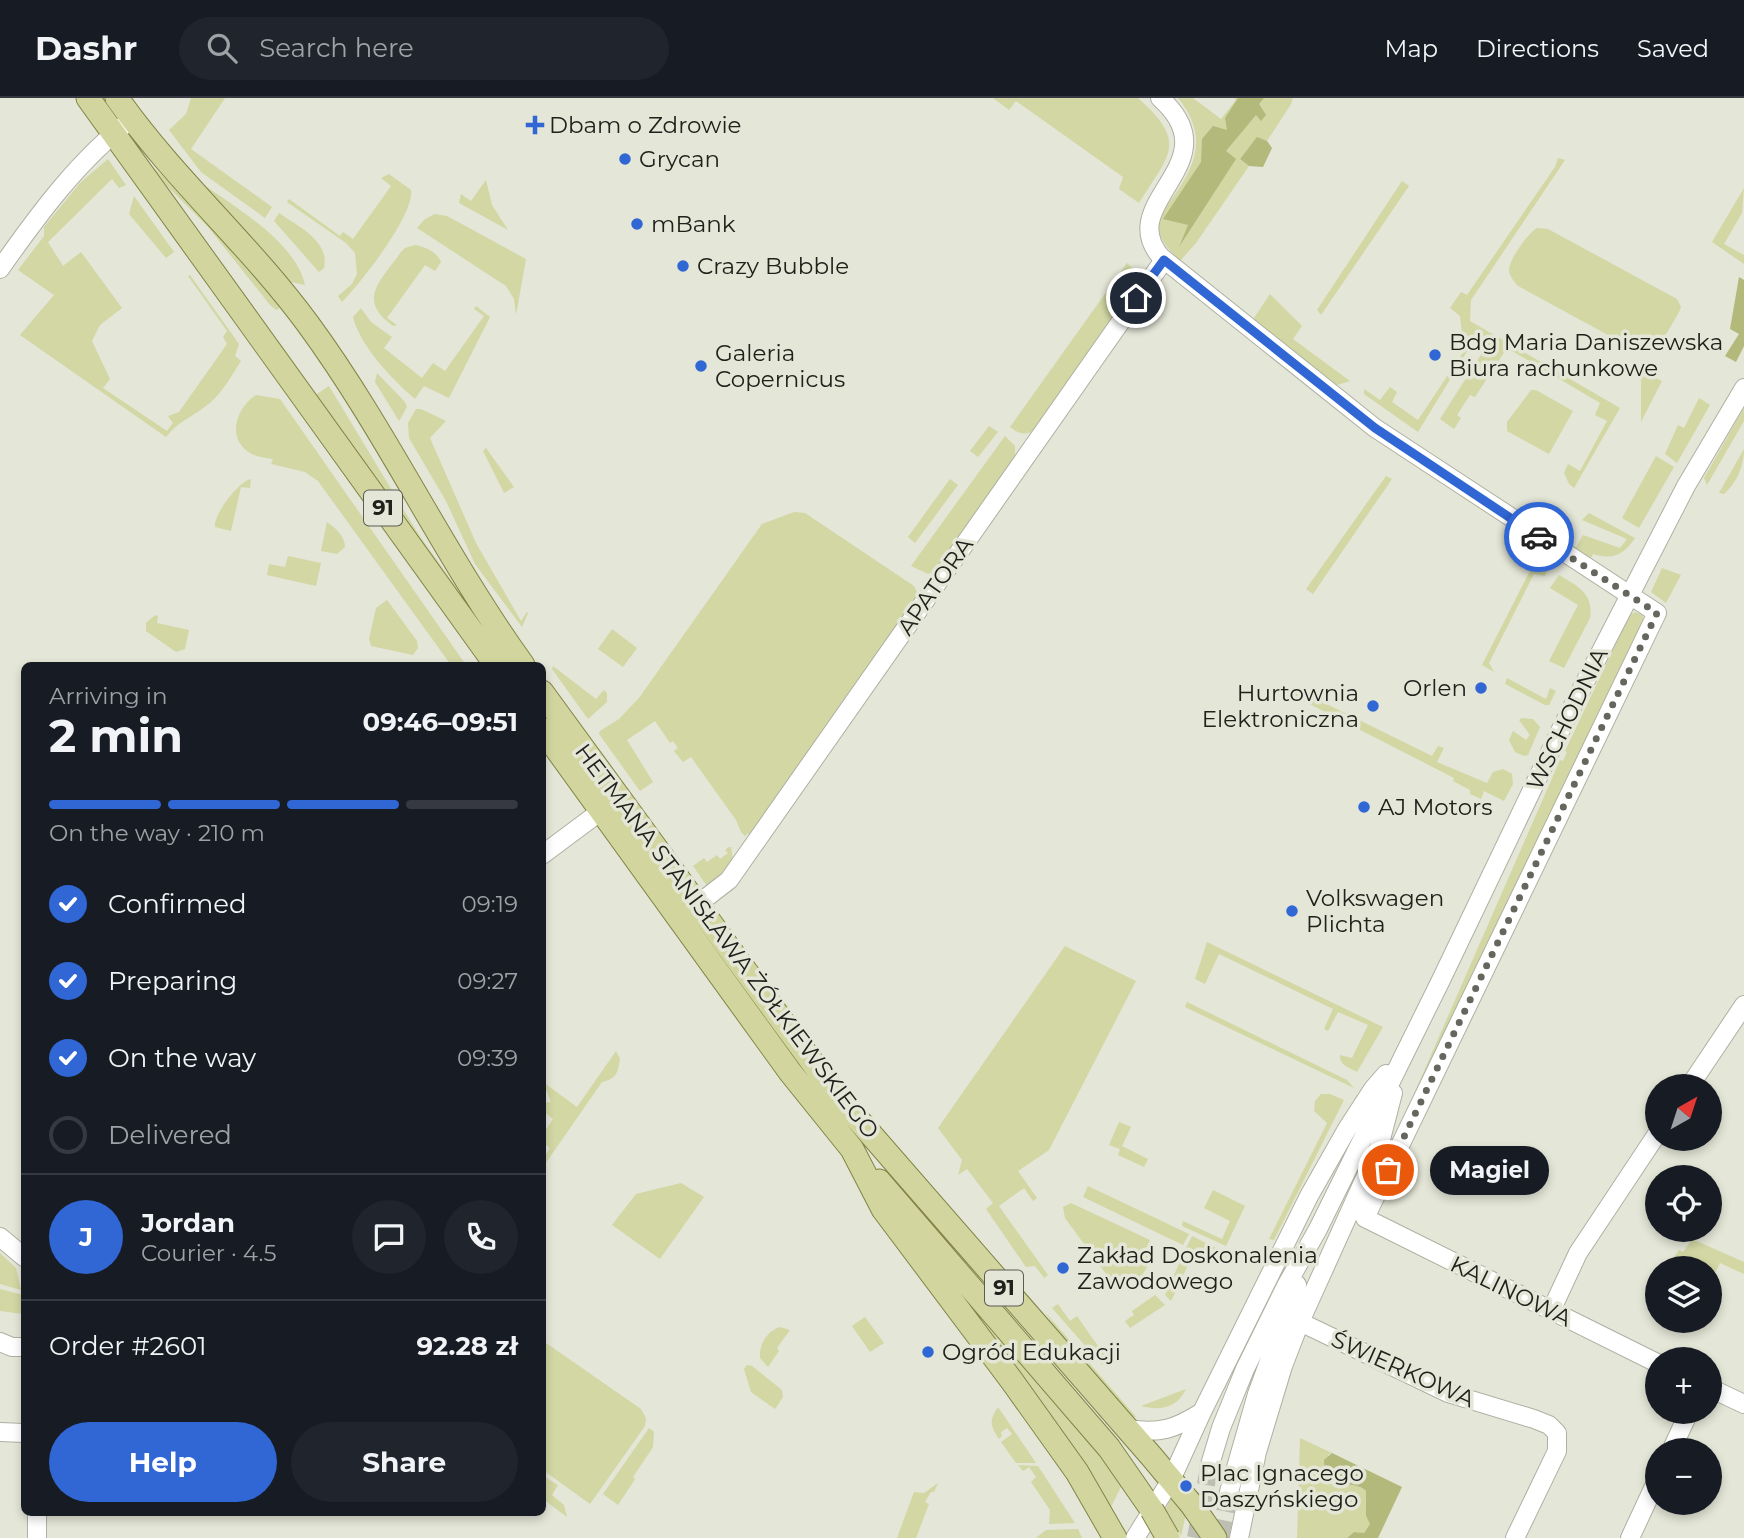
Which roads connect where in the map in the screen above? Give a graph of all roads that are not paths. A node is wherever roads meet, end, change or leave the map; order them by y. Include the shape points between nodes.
1 (88, 98) edge
2 (117, 98) edge
3 (1160, 98) edge
4 (132, 119) junction
5 (114, 133) junction
6 (1164, 260) junction
7 (0, 269) edge
8 (1744, 388) edge
9 (1629, 595) junction
10 (494, 662) edge
11 (521, 662) edge
12 (546, 697) edge
13 (546, 735) edge
14 (601, 811) junction
15 (546, 852) edge
16 (698, 904) junction
17 (679, 918) junction
18 (1744, 1004) edge
19 (1403, 1056) junction
20 (1698, 1074) edge
21 (852, 1149) junction
22 (1645, 1152) edge
23 (1318, 1229) junction
24 (0, 1237) edge
25 (21, 1254) edge
26 (1551, 1311) junction
27 (1300, 1322) junction
28 (0, 1342) edge
29 (21, 1347) edge
30 (1645, 1357) edge
31 (1722, 1394) edge
32 (1744, 1404) edge
33 (1202, 1412) junction
34 (1128, 1429) junction
35 (0, 1432) edge
36 (21, 1433) edge
37 (1209, 1468) tunnel mouth
38 (1171, 1480) junction
39 (1229, 1492) tunnel mouth
40 (1645, 1506) edge
41 (37, 1516) edge
42 (37, 1538) edge
43 (1115, 1538) edge
44 (1135, 1538) edge
45 (1168, 1538) edge
46 (1215, 1538) edge
47 (1239, 1538) edge
48 (1515, 1538) edge
49 (1630, 1538) edge

1 - 5 main road, 91
2 - 4 main road, 91
3 - 6 street via 1180,122 1184,148 1149,221 1151,240
4 - 5 street
4 - 11 main road, 91 via 307,323
5 - 7 street via 44,206
5 - 10 main road, 91
6 - 9 street via 1375,428
6 - 16 street, APATORA via 729,880
8 - 9 street, WSCHODNIA
9 - 19 street, WSCHODNIA
9 - 26 street, KALINOWA via 1657,613 1365,1218
12 - 16 main road, HETMANA STANISŁAWA ŻÓŁKIEWSKIEGO / 91
13 - 14 main road, HETMANA STANISŁAWA ŻÓŁKIEWSKIEGO / 91
14 - 15 street
14 - 17 main road, HETMANA STANISŁAWA ŻÓŁKIEWSKIEGO / 91
16 - 17 street, APATORA
16 - 34 main road, HETMANA STANISŁAWA ŻÓŁKIEWSKIEGO / 91 via 834,1092
17 - 21 main road, HETMANA STANISŁAWA ŻÓŁKIEWSKIEGO / 91
18 - 20 street
19 - 23 street, WSCHODNIA
19 - 27 street, WSCHODNIA via 1379,1147
19 - 33 street, WSCHODNIA via 1373,1089 1309,1196
21 - 43 main road, HETMANA STANISŁAWA ŻÓŁKIEWSKIEGO / 91 via 883,1209 1041,1421
21 - 45 main road, bridge via 1109,1448
22 - 26 street via 1578,1253
23 - 37 street, WSCHODNIA via 1245,1369
23 - 39 street, WSCHODNIA via 1261,1383
24 - 25 street
26 - 30 street, KALINOWA
27 - 47 street, WSCHODNIA via 1259,1441
27 - 48 street, ŚWIERKOWA via 1461,1399 1534,1419 1557,1433 1557,1451
28 - 29 street
31 - 32 street
33 - 34 street via 1167,1430
33 - 38 street, WSCHODNIA
34 - 38 main road, HETMANA STANISŁAWA ŻÓŁKIEWSKIEGO / 91
35 - 36 street
38 - 44 street, WSCHODNIA
38 - 46 main road, HETMANA STANISŁAWA ŻÓŁKIEWSKIEGO / 91
40 - 49 street
41 - 42 street

